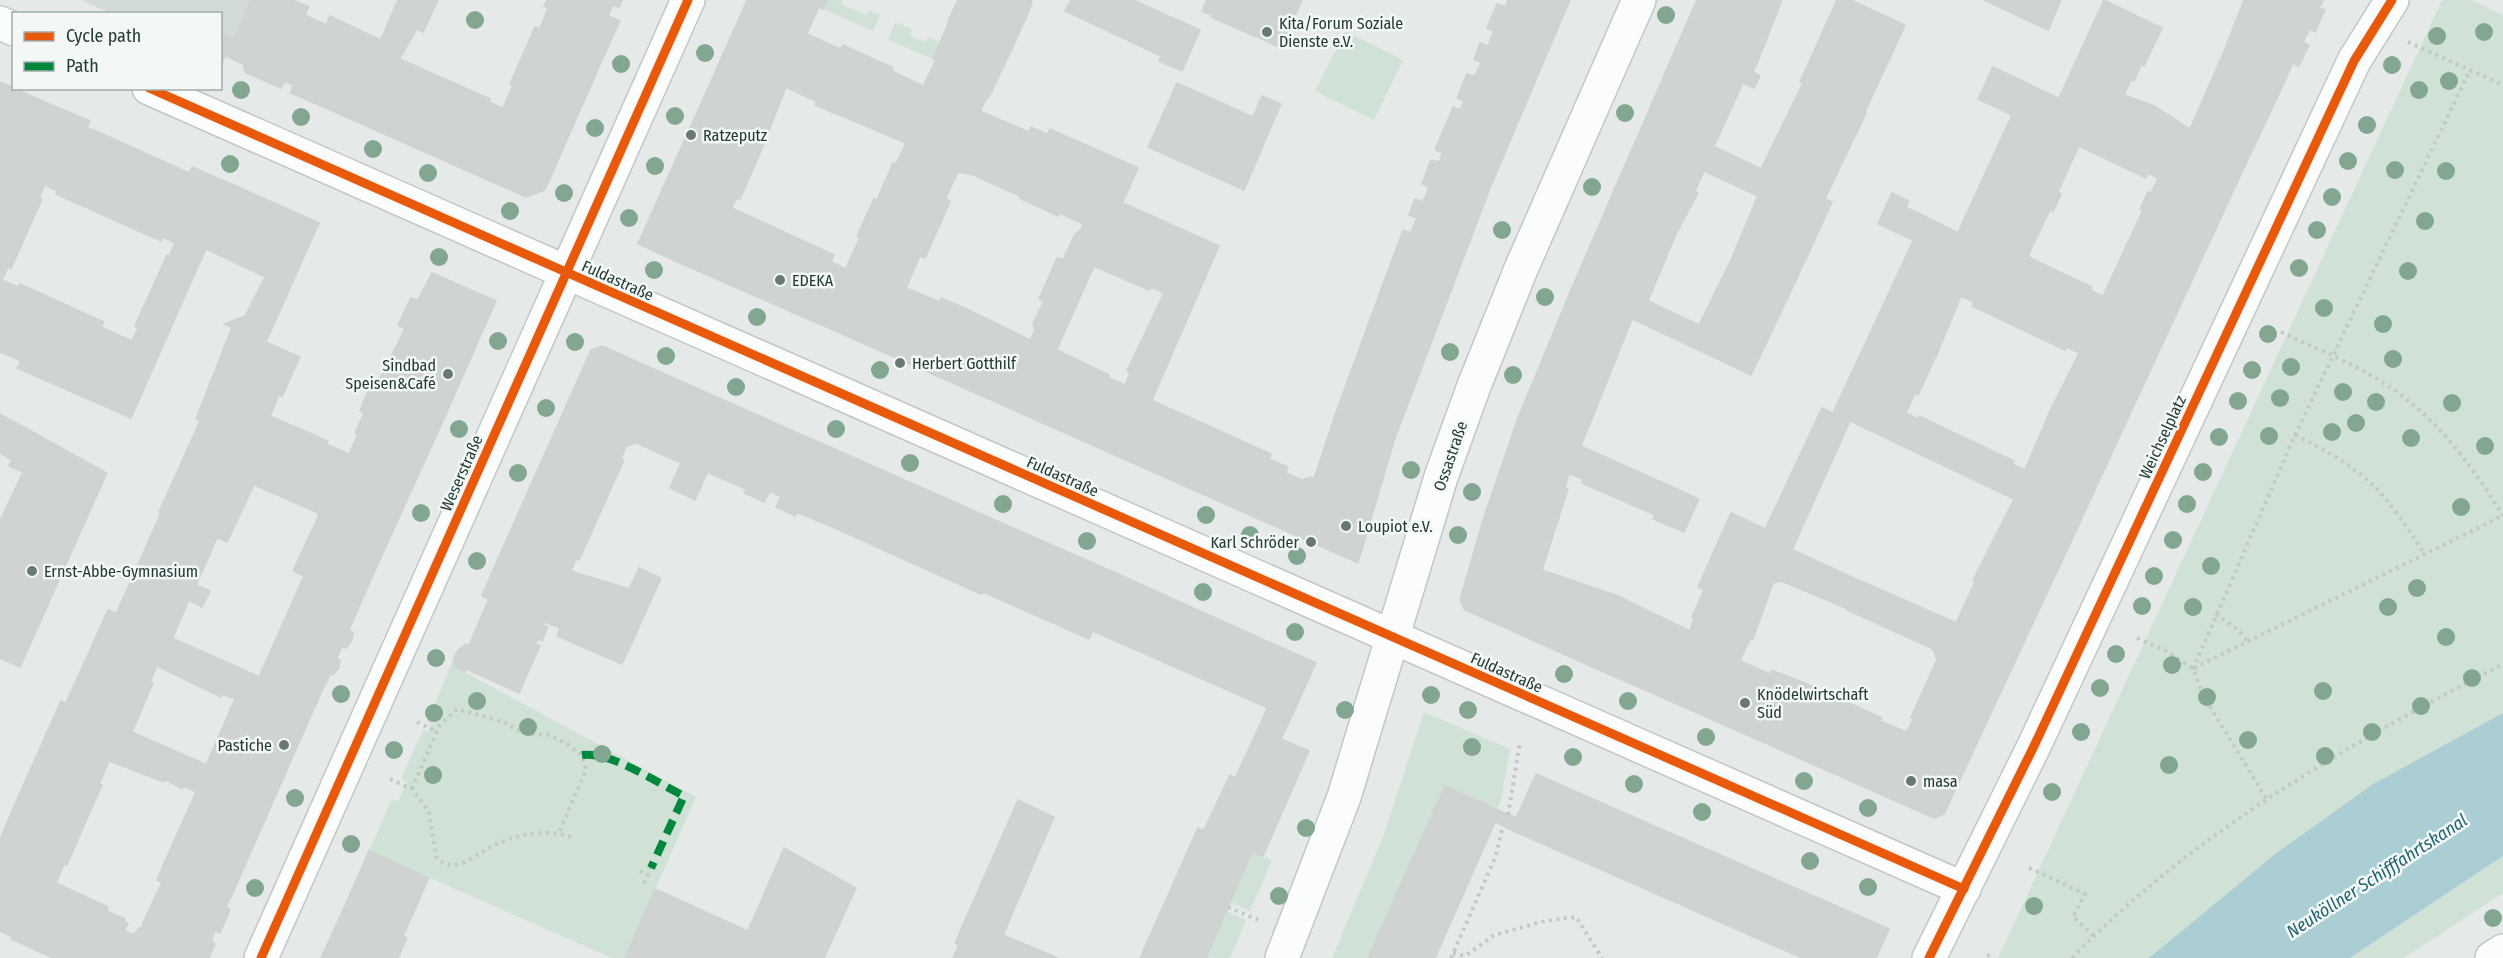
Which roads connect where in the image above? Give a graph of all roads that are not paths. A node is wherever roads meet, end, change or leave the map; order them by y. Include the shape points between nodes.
1 (688, 0) edge
2 (1639, 0) edge
3 (2384, 13) edge
4 (154, 90) edge
5 (566, 273) junction
6 (1394, 638) junction
7 (1964, 889) junction
8 (2503, 951) edge
9 (261, 958) edge
10 (1282, 958) edge
11 (1929, 958) edge
12 (2492, 958) edge

1 - 5 street, Weserstraße
2 - 6 street, Ossastraße via 1474,386 1441,477
3 - 7 street, Weichselplatz via 2354,61
4 - 5 street, Fuldastraße
5 - 6 street, Fuldastraße
5 - 9 street, Weserstraße
6 - 7 street, Fuldastraße
6 - 10 street, Ossastraße via 1344,797
7 - 11 street, Weichselplatz
8 - 12 street

